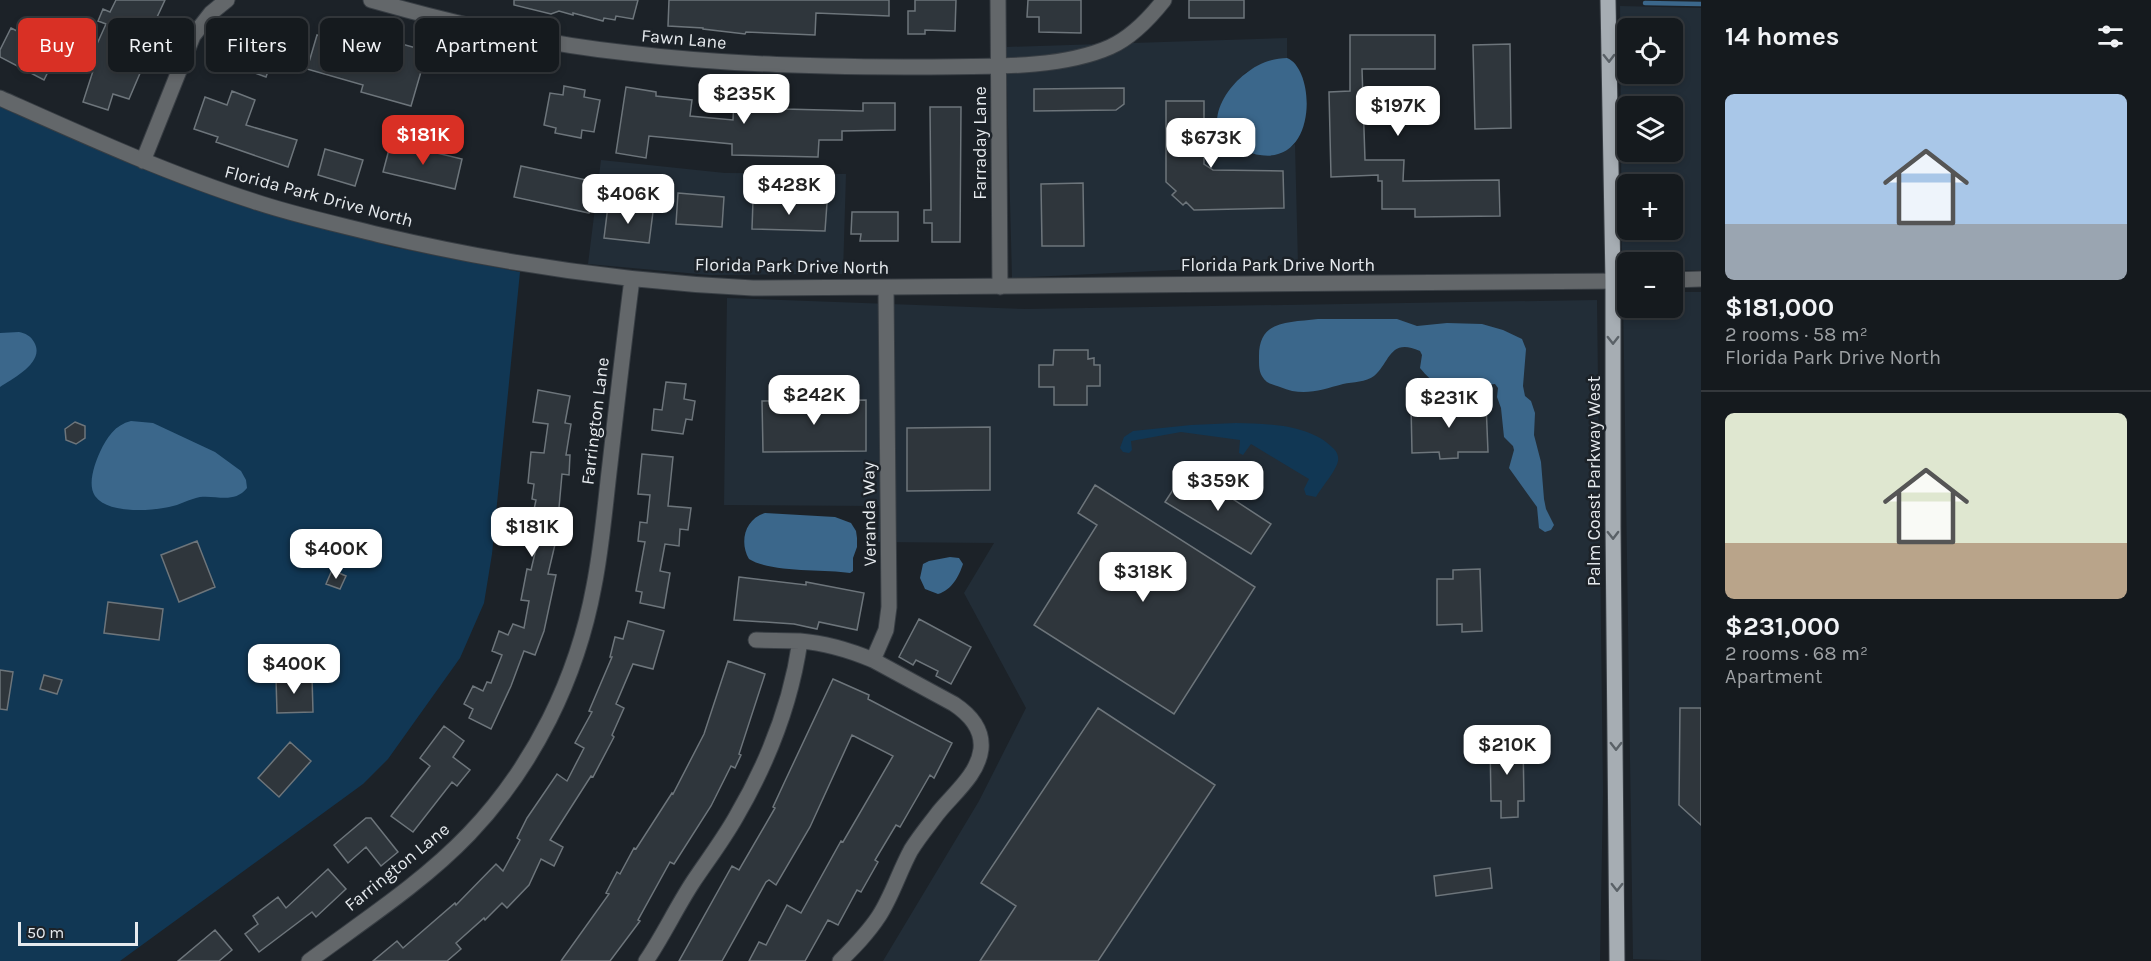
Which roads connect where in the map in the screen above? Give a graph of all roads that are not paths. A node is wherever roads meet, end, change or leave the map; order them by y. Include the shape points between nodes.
1 (228, 0) edge
2 (371, 0) edge
3 (998, 0) edge
4 (1164, 0) edge
5 (1608, 0) edge
6 (999, 66) junction
7 (0, 98) edge
8 (142, 160) junction
9 (1619, 252) edge
10 (632, 279) junction
11 (1701, 279) edge
12 (1683, 280) edge
13 (1617, 281) edge
14 (1000, 287) junction
15 (886, 288) junction
16 (1619, 318) edge
17 (756, 640) dead end
18 (800, 641) junction
19 (873, 660) junction
20 (309, 961) edge
21 (646, 961) edge
22 (840, 961) edge
23 (1617, 961) edge

1 - 8 street via 204,21 189,43
2 - 6 street, Fawn Lane via 547,42 647,56 806,66
3 - 6 street, Farraday Lane
4 - 6 street, Fawn Lane via 1135,31 1110,47 1067,59
5 -> 9 main road, Palm Coast Parkway West
6 - 14 street, Farraday Lane
7 - 8 street, Florida Park Drive North
8 - 10 street, Florida Park Drive North via 253,201 325,221 473,255
10 - 15 street, Florida Park Drive North via 753,288
10 - 20 street, Farrington Lane via 594,585 579,647 550,718 518,773 461,842
11 - 12 street
13 - 14 street, Florida Park Drive North
14 - 15 street, Florida Park Drive North
15 - 19 street, Veranda Way via 889,607 886,630
16 -> 23 main road, Palm Coast Parkway West via 1613,526
17 - 18 street
18 - 19 street via 849,650
18 - 21 street via 783,716 754,786
19 - 22 street via 965,711 978,732 981,751 973,771 911,850 880,915

